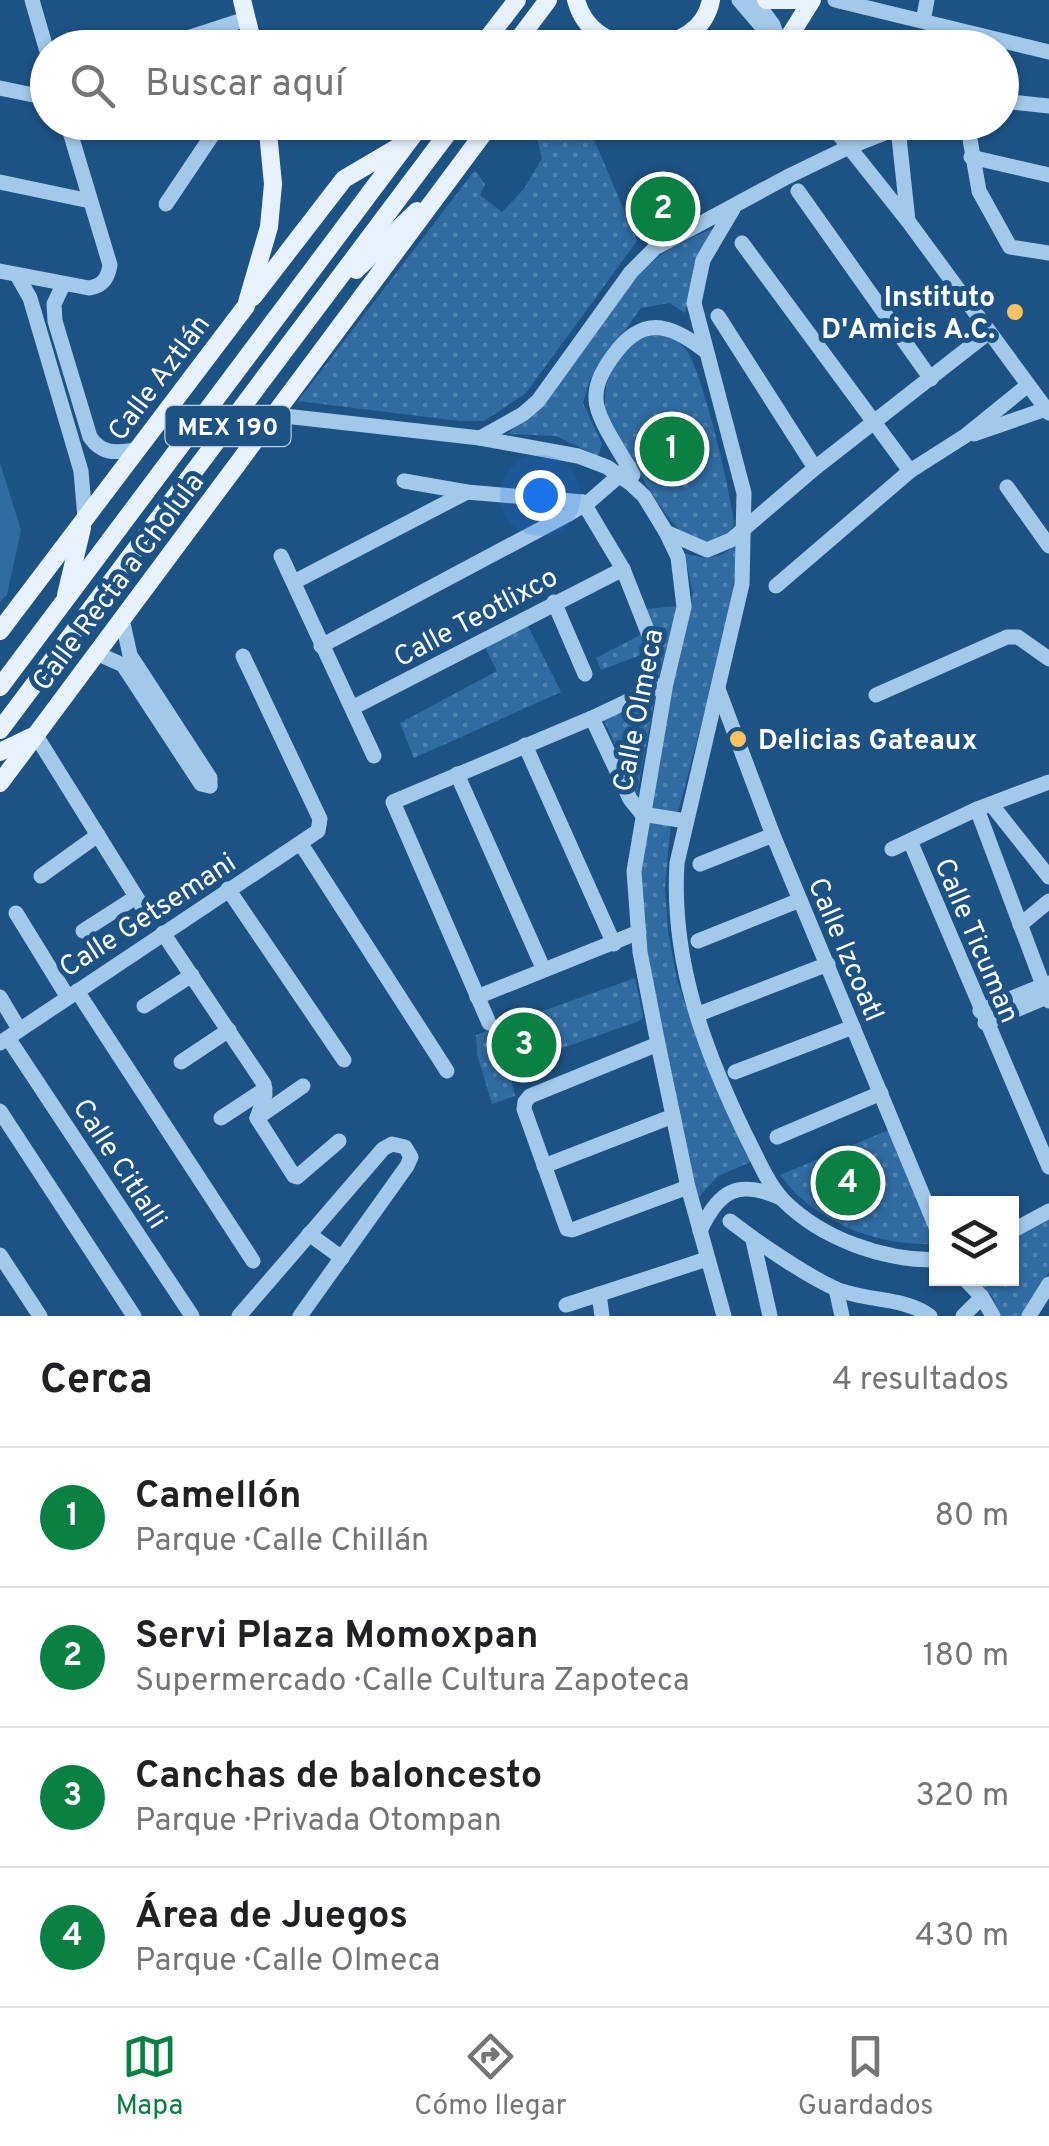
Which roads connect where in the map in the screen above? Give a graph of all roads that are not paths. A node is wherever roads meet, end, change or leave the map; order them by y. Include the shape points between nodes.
1 (242, 0) edge
2 (517, 0) edge
3 (548, 0) edge
4 (576, 0) edge
5 (710, 0) edge
6 (740, 0) edge
7 (755, 0) edge
8 (766, 0) edge
9 (795, 0) edge
10 (812, 0) edge
11 (836, 0) edge
12 (927, 0) edge
13 (27, 1) edge
14 (246, 19) junction
15 (923, 22) junction
16 (38, 30) edge
17 (212, 30) edge
18 (249, 30) edge
19 (494, 30) edge
20 (526, 30) edge
21 (595, 30) edge
22 (692, 30) edge
23 (766, 30) edge
24 (775, 30) edge
25 (793, 30) edge
26 (957, 30) edge
27 (1019, 45) edge
28 (1049, 52) edge
29 (0, 88) edge
30 (30, 94) edge
31 (1019, 103) edge
32 (1049, 106) edge
33 (72, 140) edge
34 (209, 140) edge
35 (269, 140) edge
36 (442, 140) edge
37 (479, 140) edge
38 (843, 140) edge
39 (867, 140) edge
40 (905, 140) edge
41 (969, 140) edge
42 (409, 141) joint
43 (849, 147) junction
44 (971, 157) junction
45 (454, 175) junction
46 (1049, 175) edge
47 (0, 182) edge
48 (798, 191) dead end
49 (90, 201) junction
50 (166, 204) dead end
51 (733, 209) junction
52 (908, 221) junction
53 (742, 243) dead end
54 (1049, 253) edge
55 (0, 270) edge
56 (18, 276) junction
57 (63, 285) junction
58 (246, 306) junction
59 (316, 308) junction
60 (718, 316) dead end
61 (56, 328) junction
62 (40, 332) junction
63 (990, 332) junction
64 (704, 350) junction
65 (931, 379) junction
66 (1028, 385) junction
67 (1048, 411) edge
68 (276, 415) junction
69 (876, 421) junction
70 (965, 436) junction
71 (480, 438) junction
72 (138, 450) junction
73 (814, 468) junction
74 (618, 469) junction
75 (910, 470) junction
76 (404, 481) dead end
77 (1007, 487) dead end
78 (468, 492) junction
79 (583, 502) junction
80 (85, 518) junction
81 (746, 526) junction
82 (666, 532) junction
83 (1049, 546) edge
84 (281, 556) dead end
85 (622, 568) junction
86 (294, 582) junction
87 (776, 586) dead end
88 (554, 602) junction
89 (63, 605) junction
90 (122, 619) junction
91 (0, 631) edge
92 (649, 636) dead end
93 (321, 646) junction
94 (96, 653) junction
95 (243, 656) dead end
96 (1049, 659) edge
97 (586, 674) dead end
98 (666, 682) junction
99 (0, 686) edge
100 (718, 687) junction
101 (876, 696) dead end
102 (352, 708) junction
103 (592, 718) junction
104 (0, 730) edge
105 (36, 734) junction
106 (526, 745) junction
107 (0, 752) edge
108 (374, 756) dead end
109 (456, 774) junction
110 (1049, 782) edge
111 (0, 783) edge
112 (984, 806) junction
113 (642, 814) junction
114 (686, 821) junction
115 (98, 835) junction
116 (772, 835) junction
117 (910, 841) junction
118 (301, 844) junction
119 (892, 849) dead end
120 (700, 864) dead end
121 (41, 876) dead end
122 (1049, 877) edge
123 (228, 889) junction
124 (136, 896) junction
125 (800, 900) junction
126 (1049, 901) edge
127 (16, 913) dead end
128 (150, 919) dead end
129 (1020, 924) junction
130 (84, 931) dead end
131 (639, 932) junction
132 (163, 933) junction
133 (698, 941) dead end
134 (614, 944) junction
135 (828, 964) junction
136 (543, 968) junction
137 (192, 975) junction
138 (1048, 992) edge
139 (72, 993) junction
140 (0, 997) edge
141 (477, 997) junction
142 (144, 1006) dead end
143 (704, 1012) dead end
144 (983, 1017) junction
145 (490, 1023) dead end
146 (853, 1027) junction
147 (229, 1030) junction
148 (9, 1036) edge
149 (658, 1044) junction
150 (344, 1060) dead end
151 (181, 1062) dead end
152 (447, 1071) dead end
153 (736, 1072) dead end
154 (303, 1086) dead end
155 (265, 1089) junction
156 (882, 1093) junction
157 (0, 1111) edge
158 (673, 1116) junction
159 (221, 1118) dead end
160 (257, 1118) junction
161 (777, 1137) dead end
162 (339, 1141) dead end
163 (544, 1166) junction
164 (1049, 1168) edge
165 (688, 1187) junction
166 (781, 1198) junction
167 (929, 1210) edge
168 (1049, 1211) edge
169 (730, 1222) dead end
170 (1019, 1227) edge
171 (700, 1231) junction
172 (309, 1234) junction
173 (754, 1240) junction
174 (0, 1255) edge
175 (342, 1258) junction
176 (708, 1259) junction
177 (929, 1260) edge
178 (253, 1261) dead end
179 (972, 1286) edge
180 (836, 1288) junction
181 (599, 1294) junction
182 (1047, 1294) edge
183 (982, 1297) junction
184 (566, 1306) dead end
185 (40, 1316) edge
186 (134, 1316) edge
187 (192, 1316) edge
188 (240, 1316) edge
189 (300, 1316) edge
190 (602, 1316) edge
191 (724, 1316) edge
192 (770, 1316) edge
193 (842, 1316) edge
194 (930, 1316) edge
195 (963, 1316) edge
196 (993, 1316) edge
197 (1029, 1316) edge

1 - 14 main road
2 - 19 main road
3 - 20 main road
4 - 21 main road
5 - 22 main road
6 - 23 street
7 - 24 street
8 - 9 main road
10 - 25 main road
11 - 15 street
12 - 15 street
13 - 16 street
14 - 17 street
14 - 18 main road
15 - 26 street
27 - 28 street
29 - 30 street
31 - 32 street
33 - 49 street
34 - 50 street
35 - 58 main road, Calle Aztlán via 270,228
36 - 59 main road, Calle Recta a Cholula / MEX 190
37 - 45 main road, Calle Recta a Cholula
38 - 43 street
39 - 43 street
40 - 52 street
41 - 44 street
42 - 58 main road via 344,180
42 - 89 main road, MEX 190
43 - 51 street
43 - 52 street
44 - 46 street
44 - 54 street via 979,191 1010,247
45 - 59 main road
45 - 68 main road, Calle Recta a Cholula
47 - 49 street
48 - 65 street
49 - 57 street via 108,275 95,288
51 - 64 street via 704,260 694,303
51 - 71 street via 655,248 630,272 538,401
52 - 63 street
53 - 69 street
55 - 56 street
56 - 57 street
56 - 62 street
57 - 61 street via 54,304
58 - 72 main road, Calle Aztlán
59 - 104 main road, Calle Recta a Cholula / MEX 190
60 - 73 street
61 - 62 street
61 - 72 street via 96,446 110,453
62 - 80 street via 82,471
63 - 65 street
63 - 66 street
64 - 74 street via 680,332 652,327 623,343 607,365 596,396 616,442
64 - 81 street via 744,493
65 - 69 street
66 - 67 street
66 - 70 street
67 - 70 street
68 - 71 street, Calle Olmeca
68 - 90 main road, Calle Recta a Cholula
69 - 73 street
69 - 75 street
70 - 75 street
71 - 74 street, Calle Olmeca
72 - 80 main road, Calle Aztlán
73 - 81 street
74 - 79 street
74 - 82 street, Calle Olmeca
75 - 87 street
76 - 78 street
77 - 83 street
78 - 79 street
78 - 86 street
79 - 85 street
79 - 93 street
80 - 89 main road
80 - 91 main road, Calle Aztlán
81 - 82 street via 707,550
81 - 100 street via 742,584
82 - 98 street, Calle Olmeca via 678,557 684,606
84 - 86 street
85 - 88 street, Calle Teotlixco
85 - 92 street
86 - 93 street
88 - 97 street
88 - 102 street, Calle Teotlixco
89 - 99 main road, MEX 190
90 - 94 main road, Calle Recta a Cholula
90 - 94 street via 130,654 210,786 201,784 123,665
93 - 102 street
94 - 105 main road, Calle Recta a Cholula
95 - 118 street, Calle Getsemani via 321,826
96 - 101 street via 1018,637 1006,638
98 - 103 street
98 - 113 street, Calle Olmeca
100 - 114 street
100 - 116 street, Calle Izcoatl
102 - 108 street
103 - 106 street
103 - 113 street
105 - 107 main road
105 - 111 main road, Calle Recta a Cholula
105 - 115 street
106 - 109 street
106 - 134 street
109 - 136 street
109 - 141 street via 393,802
110 - 112 street
112 - 117 street
112 - 122 street
112 - 129 street
113 - 114 street
113 - 131 street, Calle Olmeca via 634,871
114 - 166 street via 675,899 684,975 719,1078
115 - 121 street
115 - 124 street
116 - 120 street
116 - 125 street, Calle Izcoatl
117 - 119 street
117 - 144 street, Calle Ticuman
118 - 123 street, Calle Getsemani
118 - 152 street
123 - 132 street, Calle Getsemani
123 - 150 street
124 - 128 street
124 - 130 street
125 - 133 street
125 - 135 street, Calle Izcoatl
126 - 129 street
127 - 139 street
129 - 138 street
131 - 134 street
131 - 149 street, Calle Olmeca
132 - 137 street
132 - 139 street, Calle Getsemani
134 - 136 street
135 - 143 street
135 - 146 street, Calle Izcoatl
136 - 141 street
137 - 142 street
137 - 147 street
138 - 144 street
139 - 148 street, Calle Getsemani
139 - 178 street
140 - 148 street, Calle Citlalli
141 - 145 street
144 - 164 street, Calle Ticuman
146 - 153 street
146 - 156 street, Calle Izcoatl
147 - 151 street
147 - 155 street
148 - 187 street, Calle Citlalli
149 - 158 street, Calle Olmeca
149 - 163 street via 524,1102
154 - 160 street
155 - 159 street
155 - 160 street
156 - 161 street
156 - 167 street, Calle Izcoatl
157 - 186 street
158 - 163 street
158 - 165 street, Calle Olmeca
160 - 162 street via 297,1177
163 - 165 street via 572,1230
165 - 171 street, Calle Olmeca
166 - 171 street via 753,1188 732,1191
166 - 177 street via 848,1242
168 - 170 street
169 - 173 street
171 - 176 street, Calle Olmeca
172 - 175 street
172 - 175 street via 383,1148 405,1147 407,1166
172 - 188 street
173 - 180 street
173 - 192 street
174 - 185 street
175 - 189 street
176 - 181 street
176 - 191 street, Calle Olmeca
179 - 183 street
180 - 193 street
180 - 194 street via 916,1306
181 - 184 street
181 - 190 street
182 - 197 street
183 - 195 street
183 - 196 street

